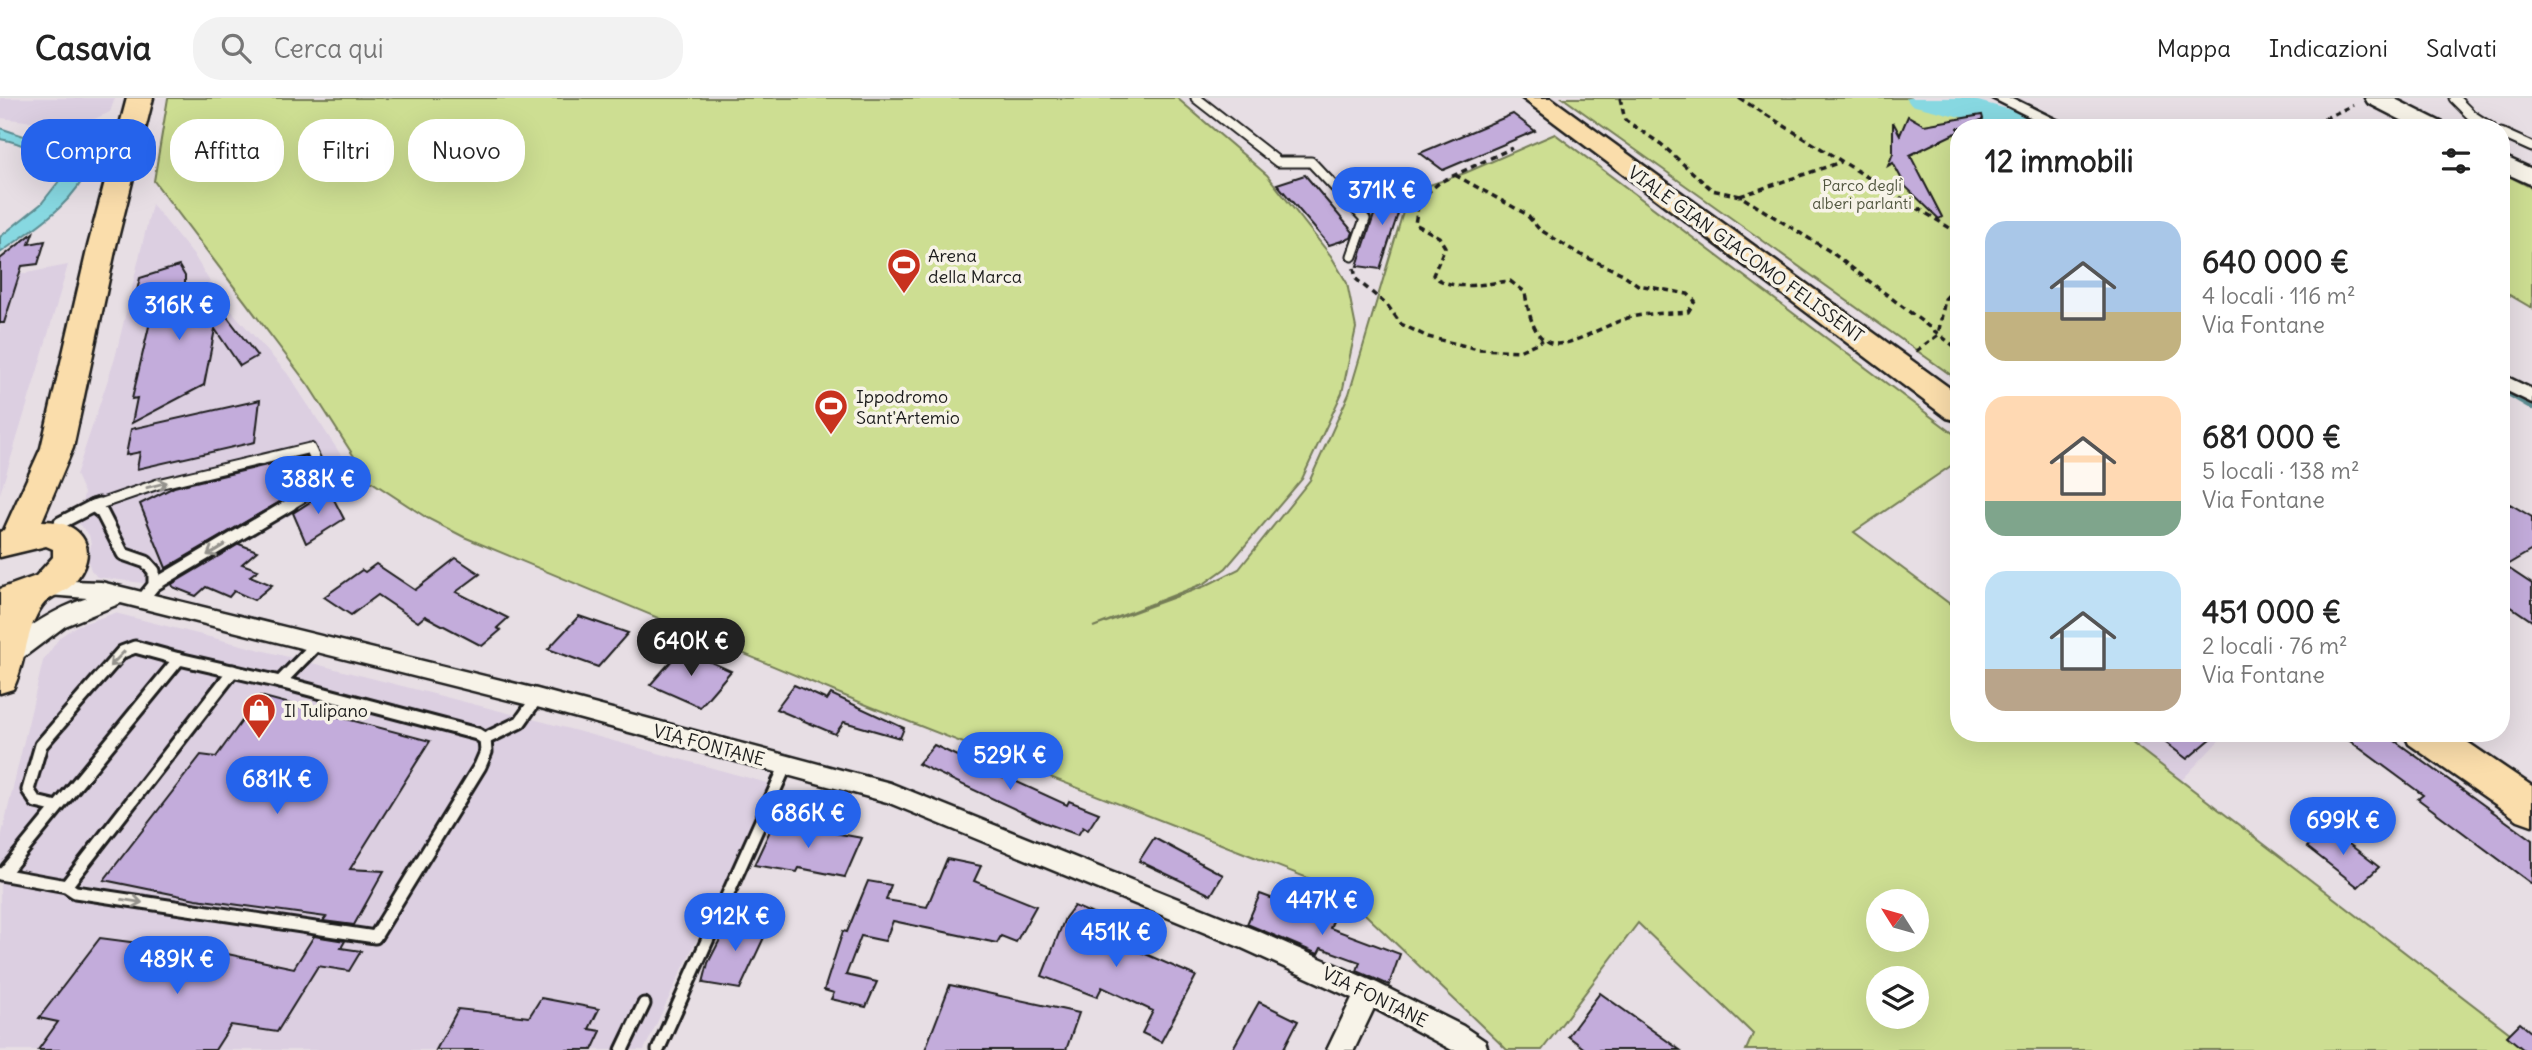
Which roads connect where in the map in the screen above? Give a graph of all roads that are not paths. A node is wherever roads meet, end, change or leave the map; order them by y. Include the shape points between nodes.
1 (140, 98) edge
2 (1196, 98) edge
3 (1535, 98) edge
4 (2000, 98) edge
5 (2376, 98) edge
6 (2454, 98) edge
7 (2046, 119) edge
8 (2417, 119) edge
9 (2477, 119) edge
10 (2510, 137) edge
11 (2532, 146) edge
12 (2510, 167) edge
13 (2532, 178) edge
14 (1352, 256) road end
15 (2510, 385) edge
16 (2532, 397) edge
17 (1950, 404) edge
18 (57, 448) junction
19 (93, 506) junction
20 (8, 542) edge
21 (64, 542) junction
22 (126, 593) junction
23 (23, 596) edge
24 (318, 643) junction
25 (179, 659) junction
26 (2, 669) edge
27 (233, 671) junction
28 (280, 682) junction
29 (537, 698) junction
30 (485, 739) junction
31 (2436, 742) edge
32 (786, 765) junction
33 (57, 807) junction
34 (2532, 808) edge
35 (1, 874) edge
36 (66, 886) junction
37 (1368, 992) junction
38 (644, 1004) dead end
39 (622, 1050) edge
40 (659, 1050) edge
41 (1340, 1050) edge
42 (1475, 1050) edge

1 - 18 main road
2 - 14 lane via 1278,162 1311,162 1365,219
3 - 17 main road, VIALE GIAN GIACOMO FELISSENT
4 - 7 street
5 - 8 street
6 - 9 lane
10 - 11 lane
12 - 13 street
15 - 16 street
18 - 20 main road
18 - 21 main road via 55,503
19 - 21 lane
19 - 22 lane via 102,513 123,554 146,562 155,571
19 -> 22 lane via 158,484 310,448 327,483
20 - 21 main road via 44,533
21 - 22 street
21 - 23 main road
22 - 23 street
22 - 24 street, VIA FONTANE
22 - 26 street via 75,608 35,632
23 - 26 main road
24 - 28 lane
24 - 29 street, VIA FONTANE
25 - 27 lane
25 - 33 lane
25 -> 33 lane via 135,647 122,652 41,745 29,790 36,802
27 - 28 lane
27 - 36 lane
28 - 30 lane
29 - 30 lane via 520,722
29 - 32 street, VIA FONTANE
36 -> 30 lane via 75,892 375,937 480,766
31 - 34 main road
32 - 37 street, VIA FONTANE via 890,793 1066,862
32 - 40 lane
33 - 35 lane
35 - 36 lane
37 - 41 street
37 - 42 street, VIA FONTANE
38 - 39 lane

